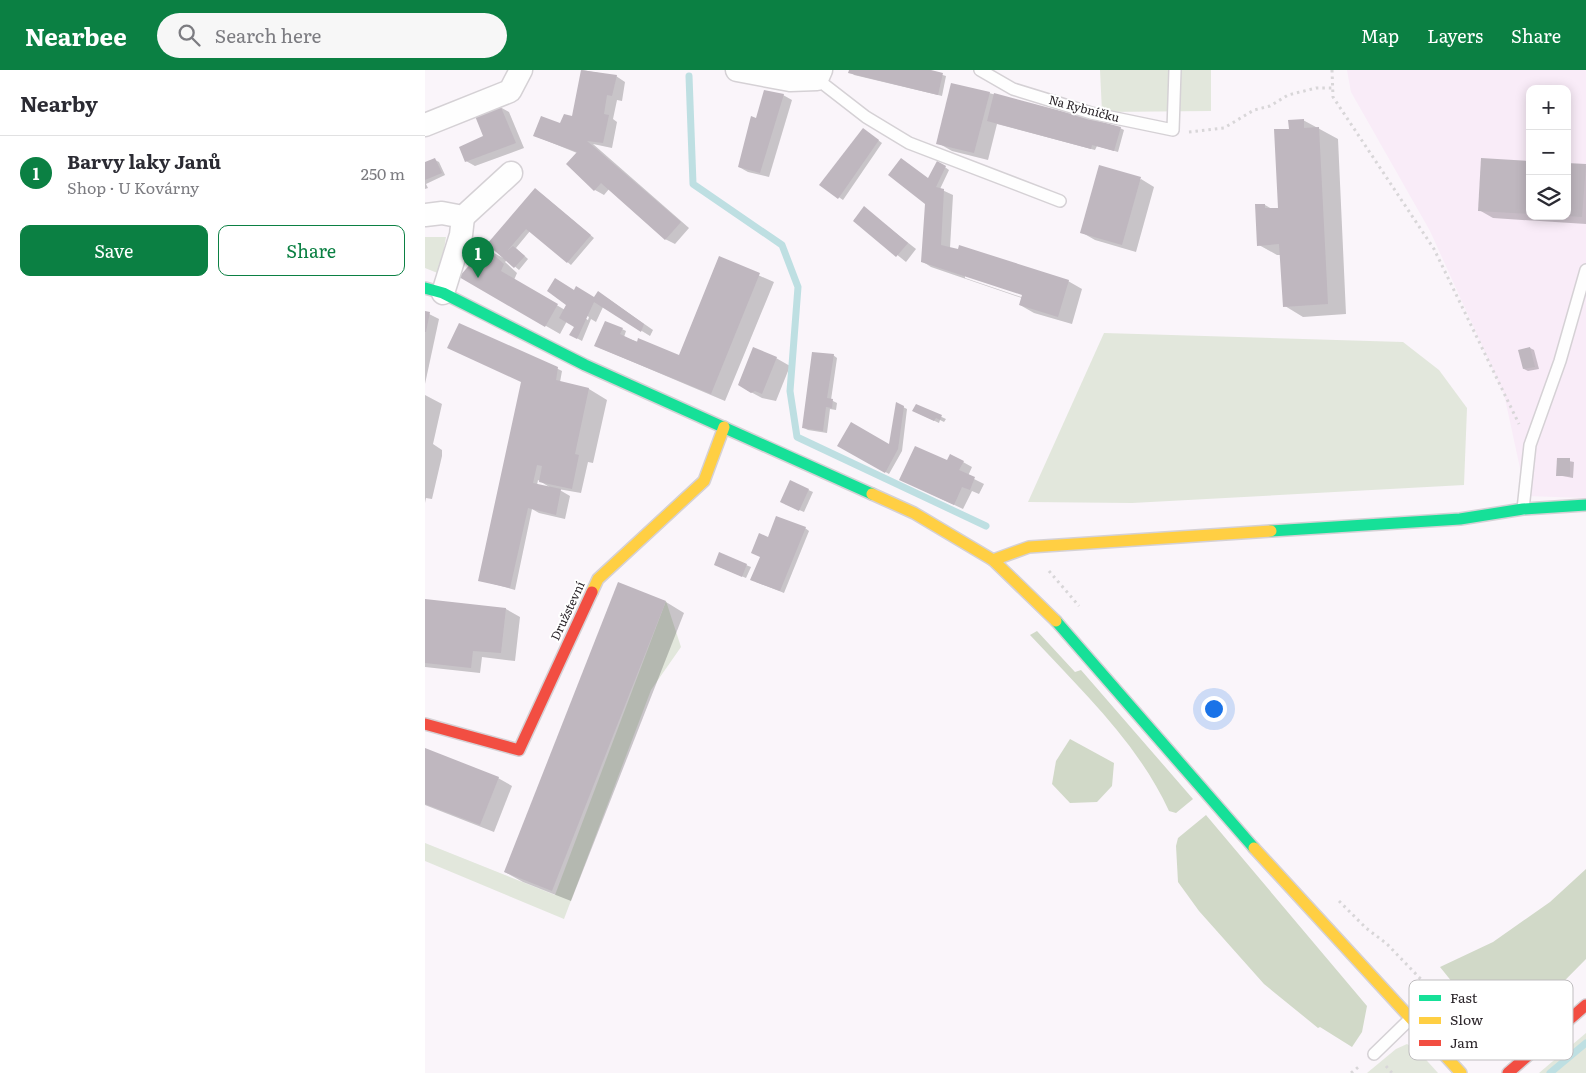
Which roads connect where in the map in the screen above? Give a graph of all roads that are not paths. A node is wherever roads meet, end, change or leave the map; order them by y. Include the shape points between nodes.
1 (521, 70) edge
2 (737, 70) edge
3 (980, 70) edge
4 (1175, 70) edge
5 (819, 74) edge
6 (425, 125) edge
7 (511, 173) dead end
8 (1060, 201) dead end
9 (425, 215) edge
10 (463, 217) junction
11 (1586, 270) edge
12 (434, 290) edge
13 (724, 427) junction
14 (1586, 505) edge
15 (1523, 509) junction
16 (993, 560) junction
17 (425, 724) edge
18 (1586, 1005) edge
19 (1573, 1016) edge
20 (1409, 1018) edge
21 (1409, 1020) edge
22 (1374, 1054) dead end
23 (1449, 1060) edge
24 (1523, 1060) edge
25 (1461, 1073) edge
26 (1508, 1073) edge

1 - 6 street via 510,91
2 - 5 street via 790,80
3 - 4 lane, Na Rybníčku via 1013,89 1091,113 1173,130
5 - 8 lane via 866,117 909,143
7 - 10 street
9 - 10 street via 442,213
10 - 12 street via 461,235
11 - 15 lane via 1560,360 1530,445
12 - 13 street via 585,365
13 - 16 street via 914,513
13 - 17 street, Družstevní via 704,481 598,579 519,750
14 - 15 street
15 - 16 street via 1460,519 1029,547
16 - 20 street via 1073,640 1289,888
18 - 19 street
21 - 22 lane
23 - 25 street
24 - 26 street

